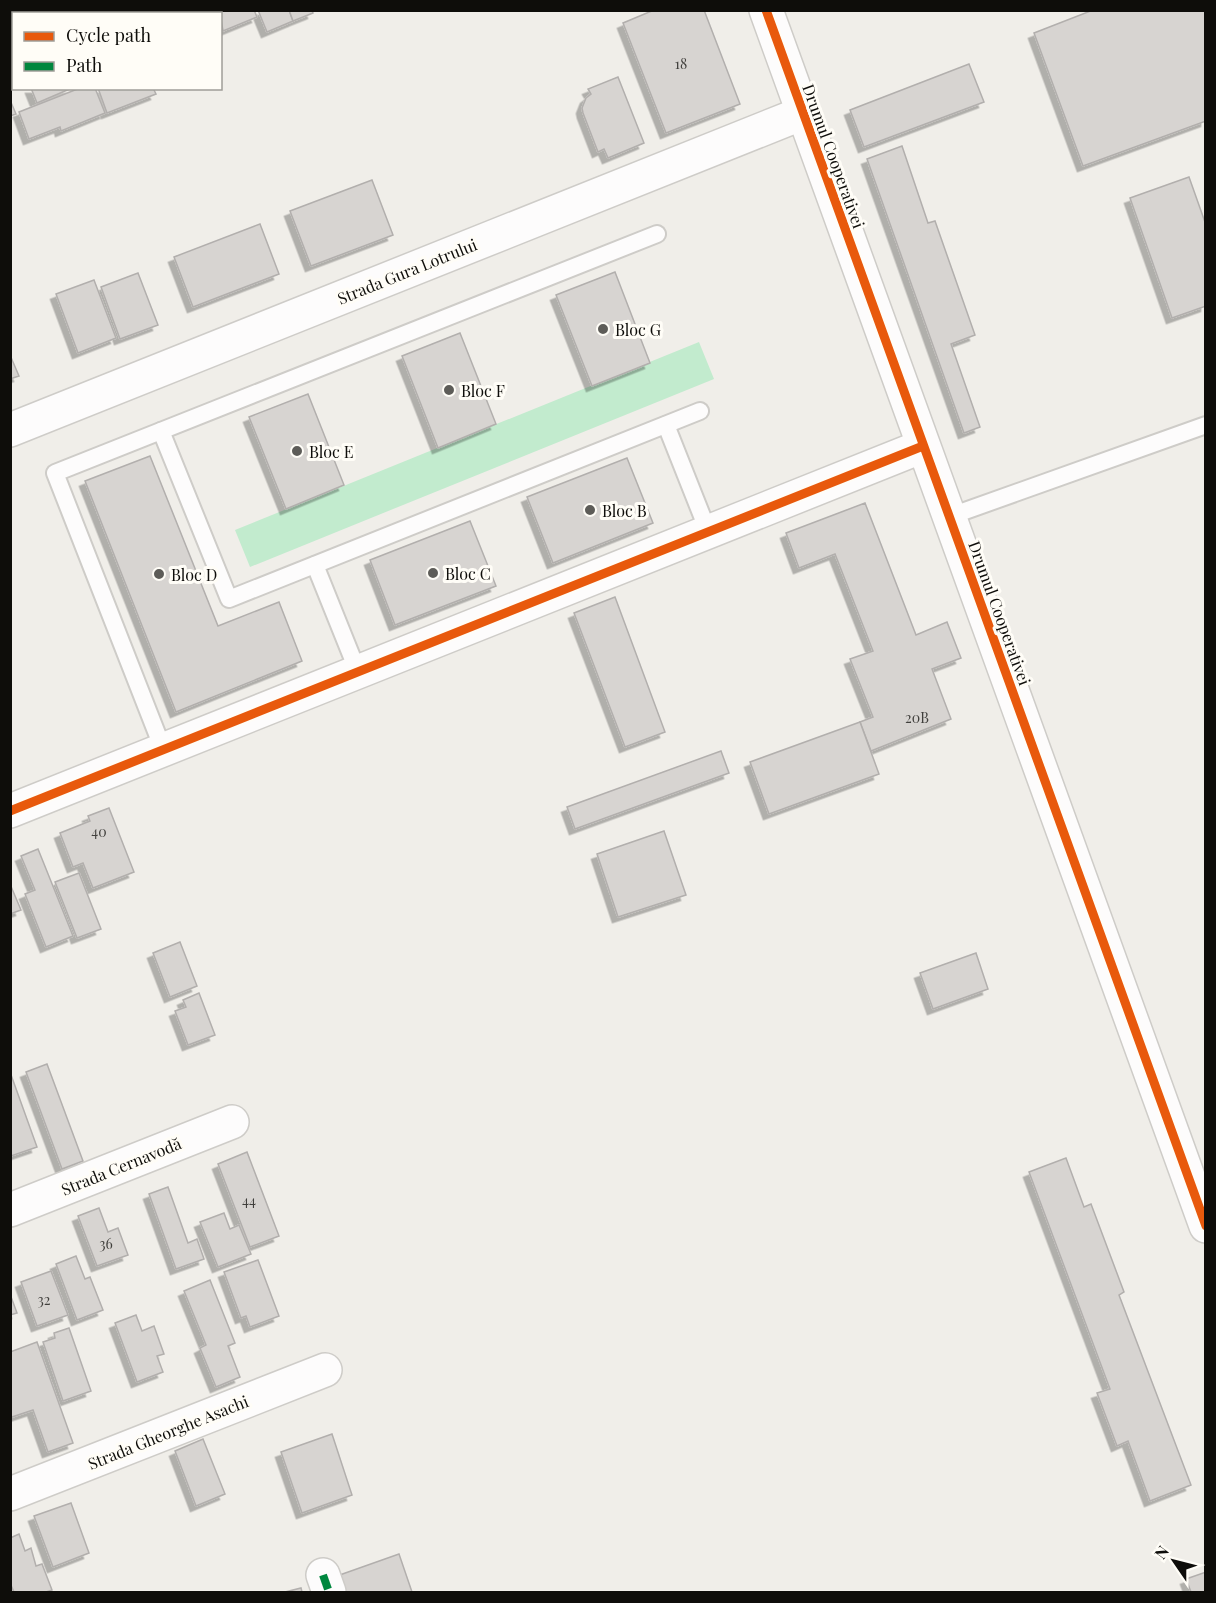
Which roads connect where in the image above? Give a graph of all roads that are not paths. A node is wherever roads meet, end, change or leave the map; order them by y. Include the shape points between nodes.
1 (766, 10) edge
2 (803, 113) junction
3 (657, 234) dead end
4 (700, 411) dead end
5 (666, 425) junction
6 (1206, 425) edge
7 (10, 430) edge
8 (161, 431) junction
9 (923, 446) junction
10 (948, 517) junction
11 (708, 531) junction
12 (315, 565) junction
13 (358, 672) junction
14 (163, 749) junction
15 (10, 811) edge
16 (232, 1122) dead end
17 (10, 1210) edge
18 (1206, 1226) edge
19 (325, 1370) dead end
20 (10, 1494) edge

1 - 2 street, Drumul Cooperativei
2 - 7 street, Strada Gura Lotrului
2 - 9 street, Drumul Cooperativei
3 - 8 lane
4 - 5 lane
5 - 11 lane
5 - 12 lane
6 - 10 lane
8 - 12 lane via 229,599
8 - 14 lane via 55,473
9 - 10 street, Drumul Cooperativei
9 - 11 street
10 - 18 street, Drumul Cooperativei
11 - 13 street
12 - 13 lane
13 - 14 street
14 - 15 street
16 - 17 street, Strada Cernavodă
19 - 20 street, Strada Gheorghe Asachi

